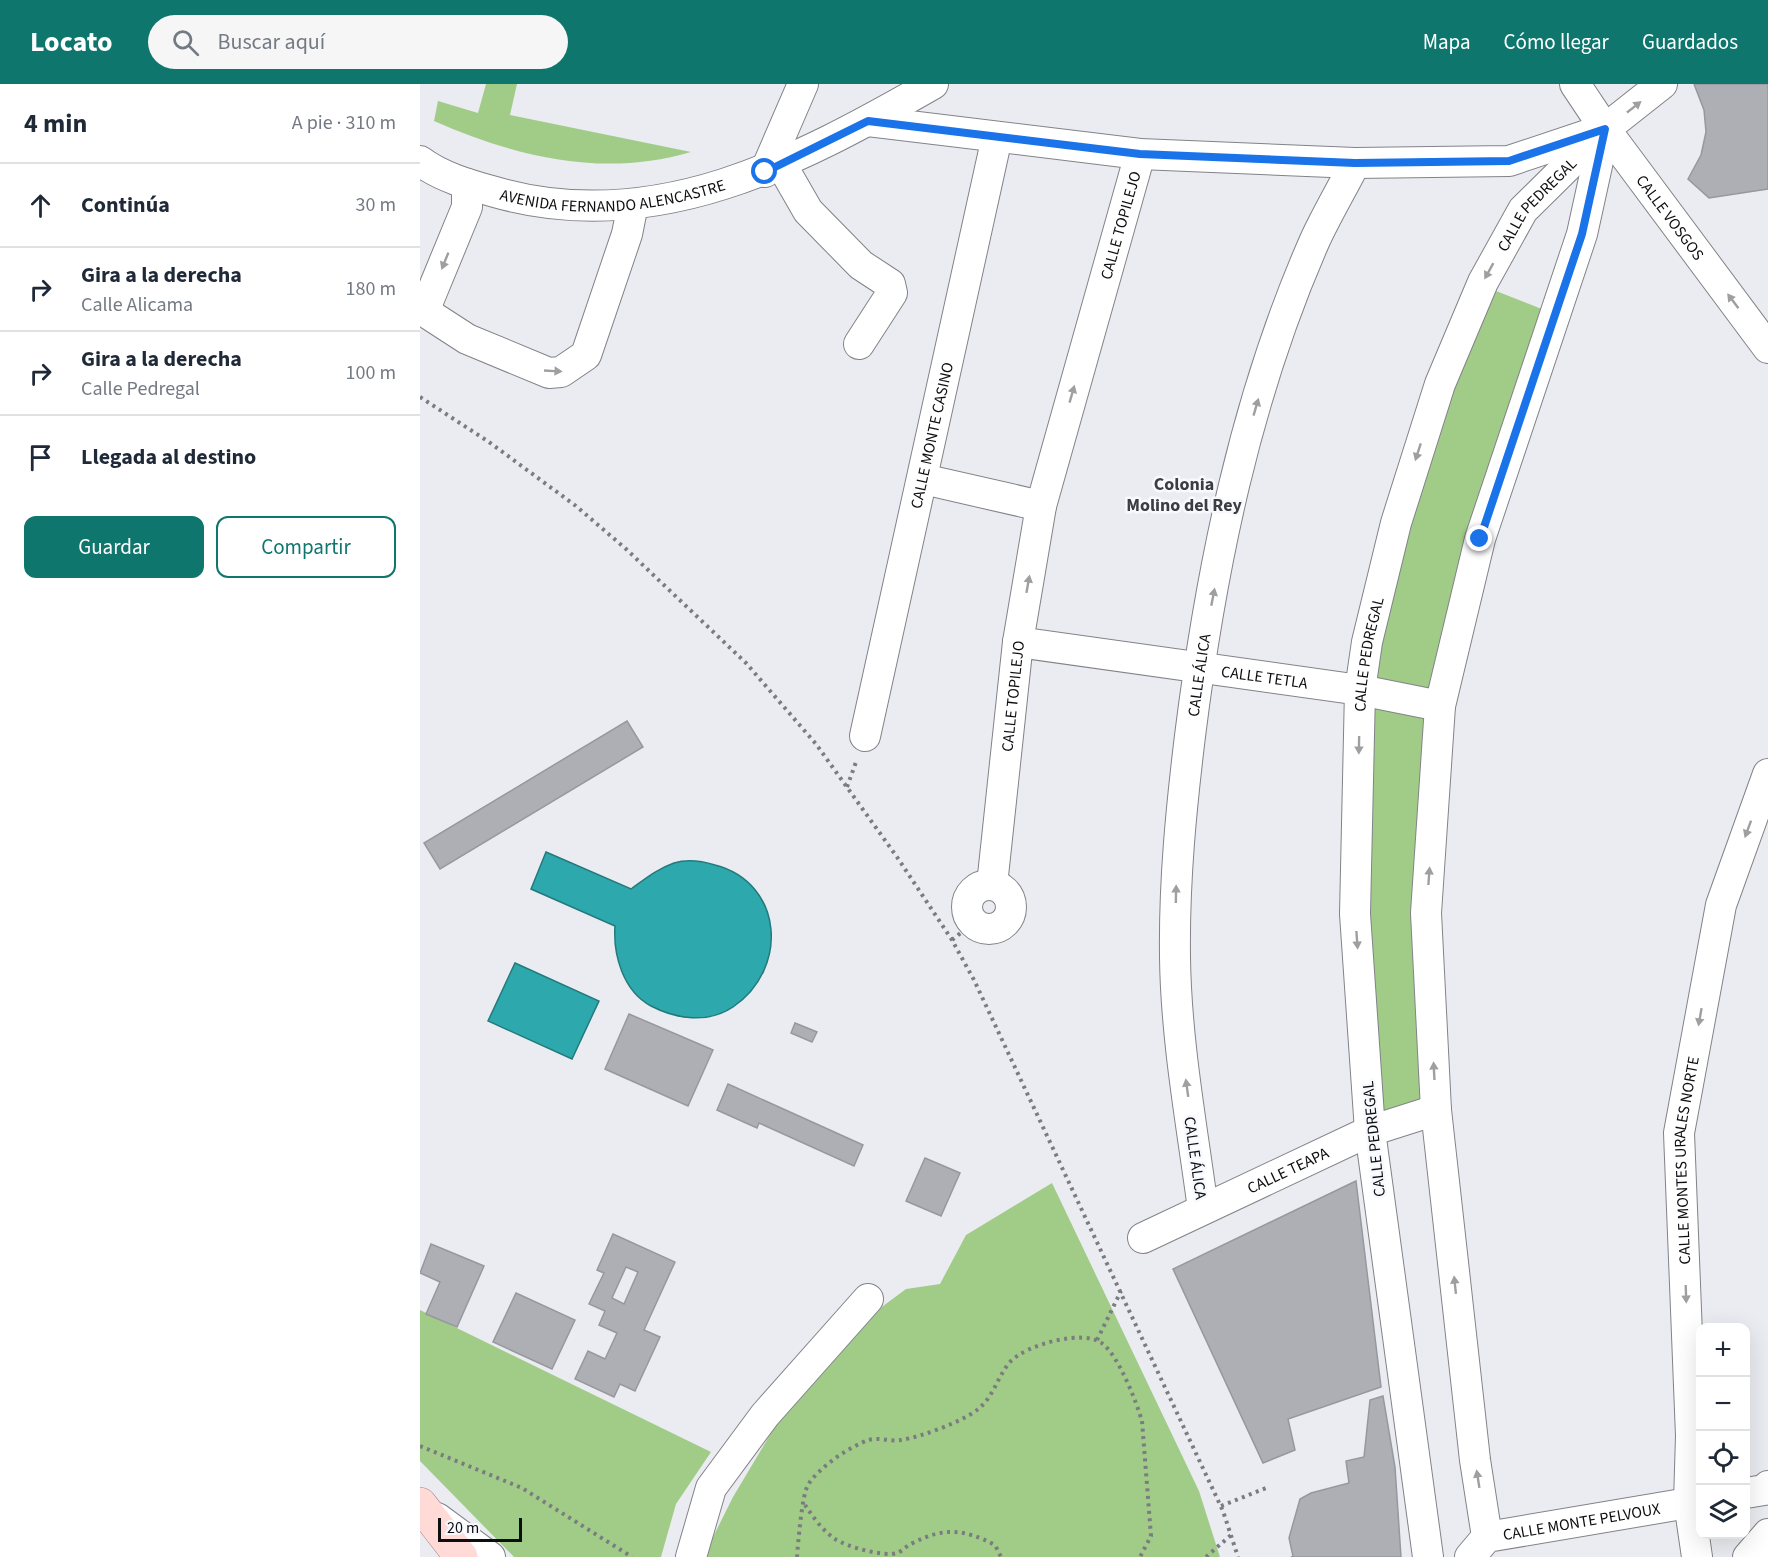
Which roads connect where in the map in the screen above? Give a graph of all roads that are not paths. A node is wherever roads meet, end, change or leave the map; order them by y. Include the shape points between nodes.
1 (803, 84) edge
2 (933, 84) edge
3 (1575, 84) edge
4 (1662, 84) edge
5 (868, 121) junction
6 (1605, 129) junction
7 (997, 137) junction
8 (1140, 154) junction
9 (420, 161) edge
10 (1355, 163) junction
11 (773, 168) junction
12 (467, 184) junction
13 (633, 204) junction
14 (859, 344) dead end
15 (1768, 348) edge
16 (923, 479) junction
17 (1041, 506) junction
18 (1018, 642) junction
19 (1199, 667) junction
20 (1360, 690) junction
21 (1440, 706) junction
22 (866, 736) dead end
23 (1768, 774) edge
24 (963, 932) road end
25 (1436, 1110) junction
26 (1370, 1131) junction
27 (1203, 1209) junction
28 (1143, 1238) dead end
29 (868, 1299) dead end
30 (1695, 1502) edge
31 (421, 1505) edge
32 (1768, 1534) edge
33 (1478, 1547) edge
34 (461, 1557) edge
35 (490, 1557) edge
36 (691, 1557) edge
37 (1428, 1557) edge
38 (1697, 1557) edge
39 (1748, 1557) edge

1 - 11 street
2 - 5 street, AVENIDA FERNANDO ALENCASTRE
3 - 6 street, CALLE VOSGOS
6 -> 4 street
5 - 7 street
5 - 11 street, AVENIDA FERNANDO ALENCASTRE
6 - 10 street via 1509,161
15 -> 6 street, CALLE VOSGOS
6 -> 20 street, CALLE PEDREGAL via 1523,210 1483,282 1440,384 1396,523 1367,642
6 - 21 street, CALLE PEDREGAL via 1582,234 1480,539
7 - 8 street
7 - 16 street, CALLE MONTE CASINO
8 - 10 street
17 -> 8 street, CALLE TOPILEJO
9 - 12 street, AVENIDA FERNANDO ALENCASTRE
19 -> 10 street, CALLE ÁLICA via 1237,474 1275,346 1316,239
11 - 13 street, AVENIDA FERNANDO ALENCASTRE via 695,194
11 - 14 street via 861,265 890,284 892,293
12 - 13 street, AVENIDA FERNANDO ALENCASTRE via 523,200 571,206
12 -> 13 street via 467,207 428,304 430,315 467,339 549,373 561,372 586,355 627,234
16 - 17 street
16 - 22 street, CALLE MONTE CASINO
18 -> 17 street, CALLE TOPILEJO
18 - 19 street, CALLE TETLA
18 - 24 street, CALLE TOPILEJO via 992,885 1005,892 1011,904 1009,918 999,927
19 - 20 street, CALLE TETLA
27 -> 19 street, CALLE ÁLICA via 1184,1068 1175,958 1177,849
20 - 21 street, CALLE TETLA
20 -> 26 street, CALLE PEDREGAL via 1355,914
25 -> 21 street, CALLE PEDREGAL via 1426,913
23 -> 30 street, CALLE MONTES URALES NORTE via 1720,905 1679,1133
25 - 26 street, CALLE TEAPA
33 -> 25 street, CALLE PEDREGAL via 1475,1460
26 - 27 street, CALLE TEAPA
26 - 37 street, CALLE PEDREGAL
27 - 28 street, CALLE TEAPA
29 - 36 street via 765,1415 711,1488
30 - 33 street, CALLE MONTE PELVOUX
30 - 38 street, CALLE MONTES URALES NORTE
31 - 34 main road
31 - 35 street
32 - 39 street

